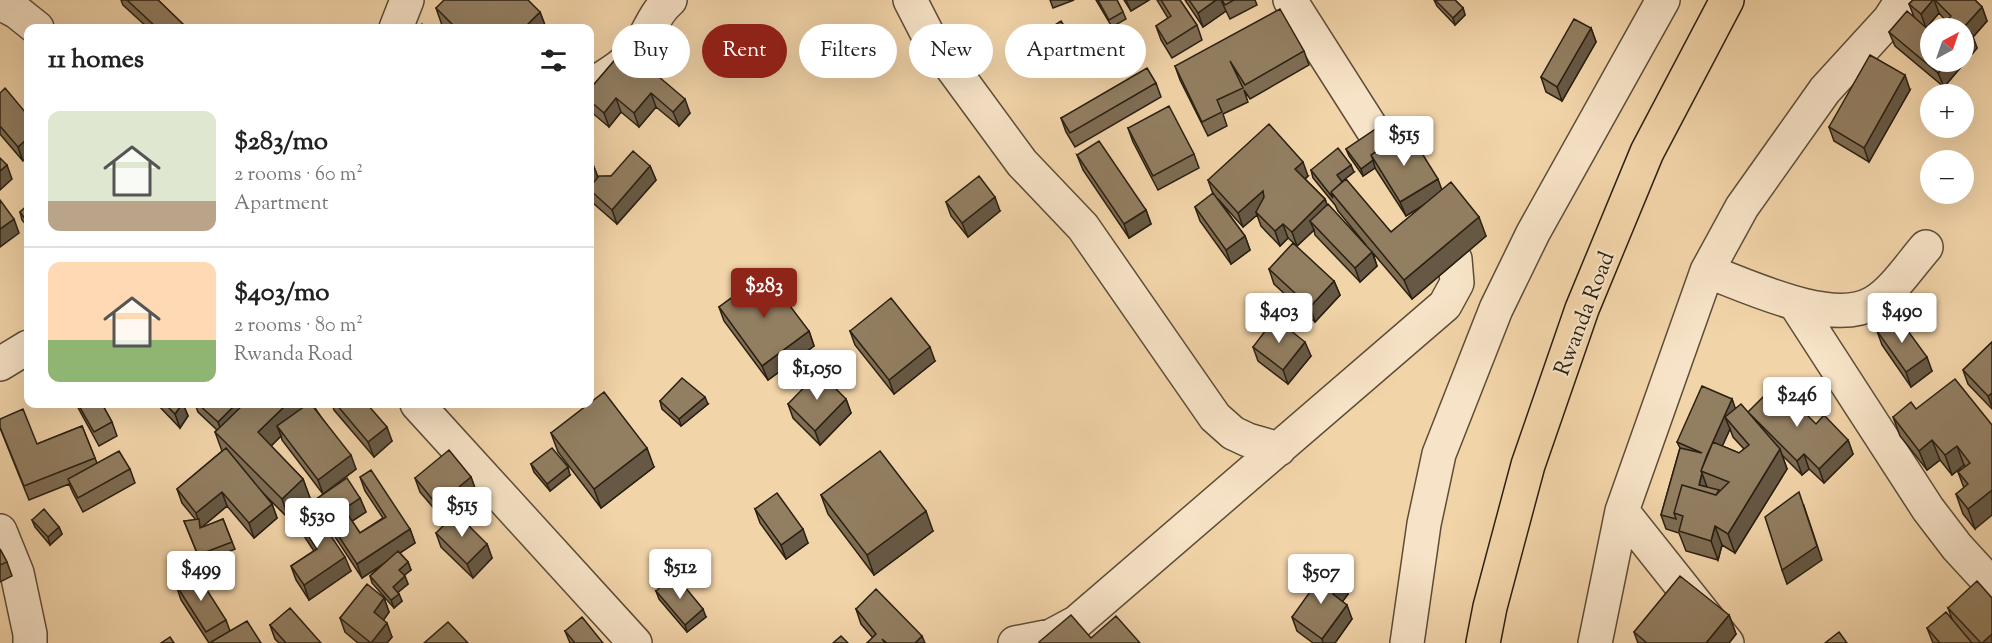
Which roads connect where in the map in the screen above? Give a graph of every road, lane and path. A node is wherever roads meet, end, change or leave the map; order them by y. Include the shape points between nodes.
1 (406, 0) edge
2 (670, 0) edge
3 (910, 0) edge
4 (1290, 0) edge
5 (1663, 0) edge
6 (1727, 0) edge
7 (1902, 0) edge
8 (0, 3) edge
9 (32, 24) edge
10 (397, 24) edge
11 (594, 83) edge
12 (1926, 247) dead end
13 (1707, 271) junction
14 (1796, 305) junction
15 (24, 349) edge
16 (0, 364) edge
17 (421, 408) edge
18 (1279, 449) junction
19 (1622, 511) junction
20 (0, 531) edge
21 (1992, 585) edge
22 (30, 643) edge
23 (635, 643) edge
24 (1015, 643) edge
25 (1407, 643) edge
26 (1483, 643) edge
27 (1595, 643) edge
28 (1727, 643) edge

1 - 10 street
2 - 11 street via 638,49 623,65
3 - 18 street via 928,35 1022,163 1083,227 1215,417 1233,433
4 - 18 street via 1455,259 1457,283 1445,305
5 - 25 street via 1533,233 1496,309 1439,454 1424,524
6 - 26 highway, Rwanda Road via 1647,152 1582,309 1528,465
7 - 13 street via 1889,20 1825,90 1742,207
8 - 9 street
12 - 14 street via 1875,303 1849,312
13 - 14 street
13 - 19 street
14 - 21 street via 1928,509
15 - 16 street
17 - 23 street
18 - 24 street via 1077,622 1051,636
19 - 27 street
19 - 28 street
20 - 22 street via 17,573

